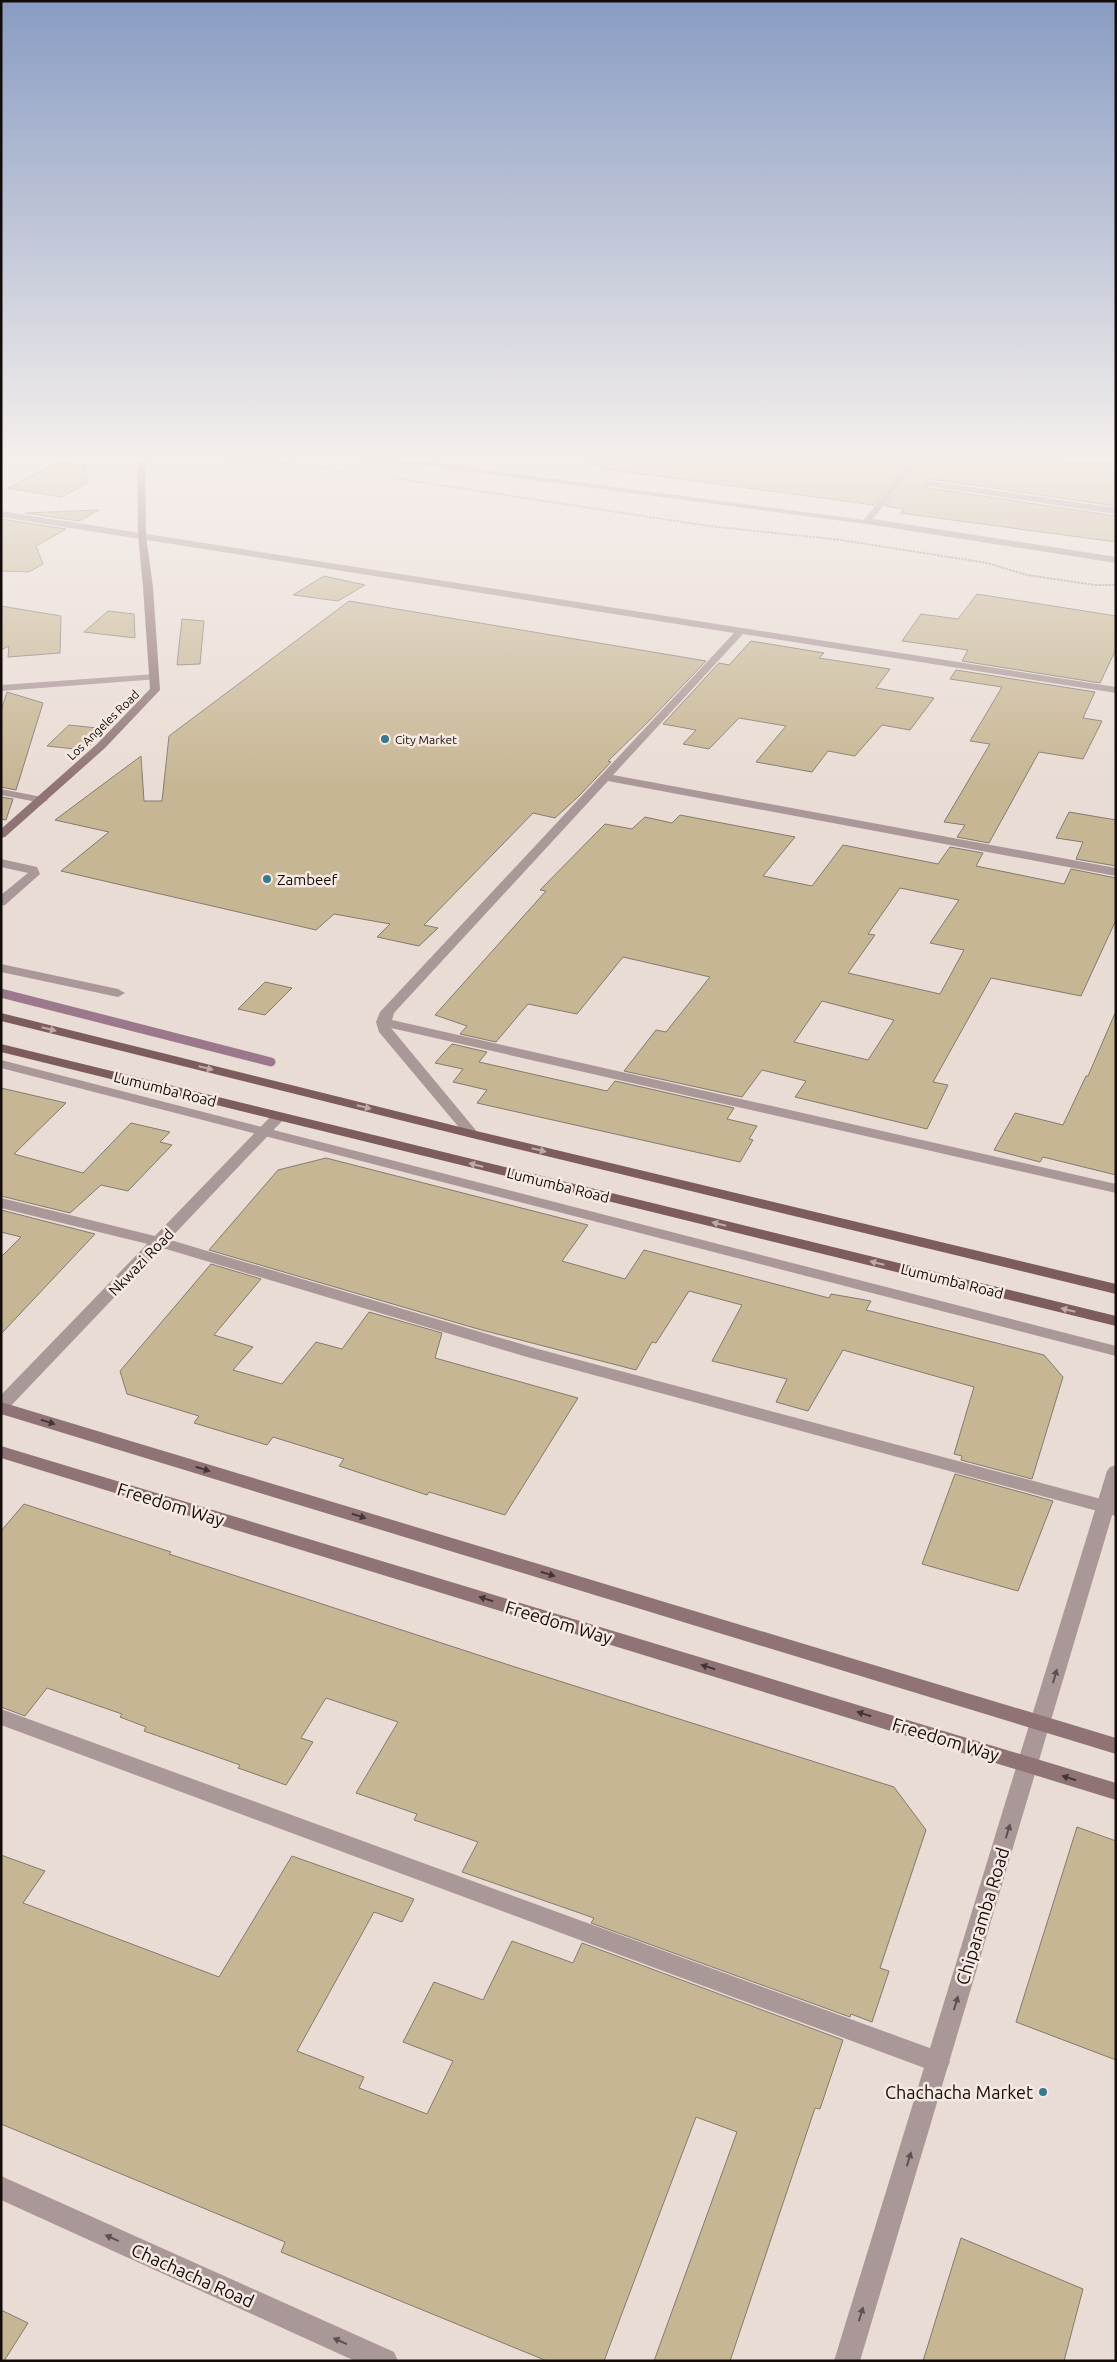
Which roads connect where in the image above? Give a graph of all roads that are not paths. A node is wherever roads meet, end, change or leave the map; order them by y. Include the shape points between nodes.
1 (145, 564) edge
2 (320, 564) edge
3 (741, 631) junction
4 (155, 677) junction
5 (1, 688) edge
6 (1116, 690) edge
7 (607, 777) junction
8 (1, 792) edge
9 (42, 800) junction
10 (1, 835) edge
11 (1, 862) edge
12 (1116, 872) edge
13 (1, 902) edge
14 (1, 968) edge
15 (118, 993) dead end
16 (1, 1017) edge
17 (383, 1022) junction
18 (1, 1048) edge
19 (1, 1064) edge
20 (278, 1117) junction
21 (264, 1132) junction
22 (472, 1134) junction
23 (1116, 1189) edge
24 (1, 1203) edge
25 (161, 1242) junction
26 (1116, 1289) edge
27 (1116, 1321) edge
28 (1116, 1351) edge
29 (1, 1407) edge
30 (1, 1452) edge
31 (1116, 1471) edge
32 (1110, 1509) edge
33 (1, 1717) edge
34 (1041, 1723) junction
35 (1116, 1746) edge
36 (1028, 1764) junction
37 (1116, 1792) edge
38 (938, 2062) junction
39 (1, 2188) edge
40 (385, 2361) edge
41 (847, 2361) edge

1 - 4 main road, Los Angeles Road
2 - 3 street
3 - 6 street
3 - 7 street
4 - 5 street
4 - 9 main road, Los Angeles Road via 153,694
7 - 12 street
7 - 17 street via 386,1012
8 - 9 street
9 - 10 main road, Los Angeles Road
11 - 13 street via 33,870 34,874
14 - 15 street
16 -> 22 main road, Lumumba Road
17 - 22 street via 384,1029
17 - 23 street
18 - 20 main road, Lumumba Road
19 - 21 street
20 - 21 street, Nkwazi Road
27 -> 20 main road, Lumumba Road
21 - 25 street, Nkwazi Road
21 - 28 street
22 -> 26 main road, Lumumba Road
24 - 25 street
25 - 29 street, Nkwazi Road
25 - 32 street via 533,1353
29 -> 34 main road
36 -> 30 main road, Freedom Way
31 - 32 street, Chiparamba Road
34 -> 32 street, Chiparamba Road
33 - 38 street
34 - 35 main road
34 - 36 street, Chiparamba Road
37 -> 36 main road, Freedom Way
38 -> 36 street, Chiparamba Road
41 -> 38 street, Chiparamba Road
40 -> 39 street, Chachacha Road

